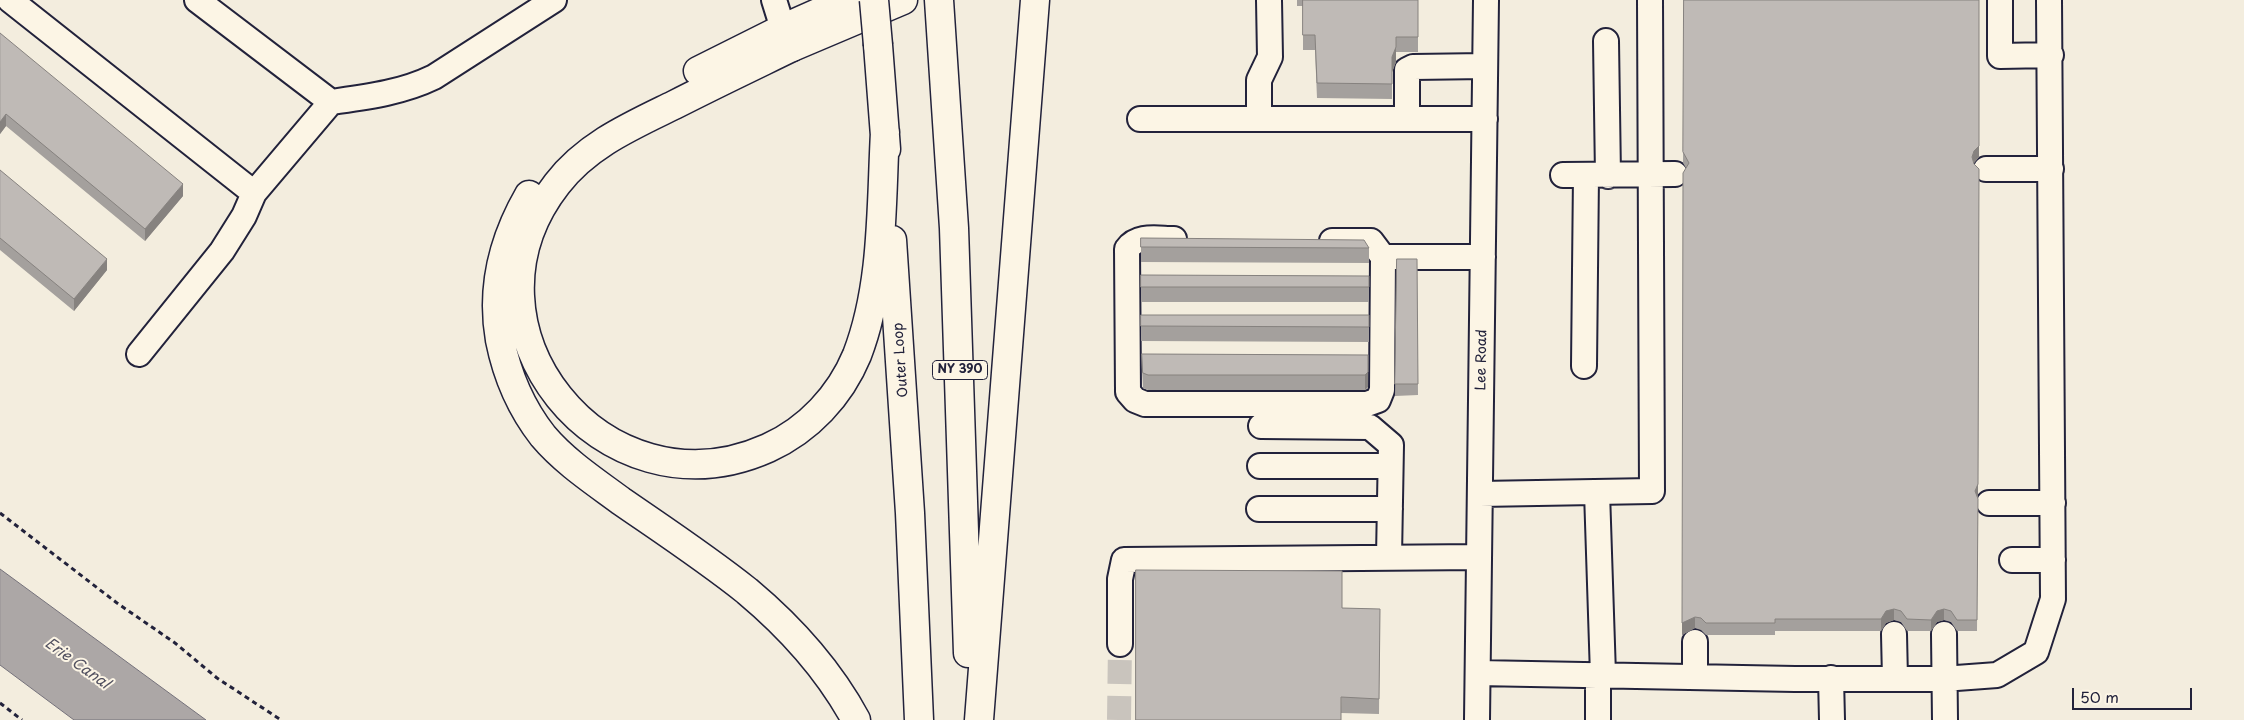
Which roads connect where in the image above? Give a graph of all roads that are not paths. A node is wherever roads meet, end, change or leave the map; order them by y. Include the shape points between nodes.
1 (10, 0) edge
2 (197, 0) edge
3 (554, 0) edge
4 (774, 0) edge
5 (846, 0) edge
6 (874, 0) edge
7 (903, 0) edge
8 (1035, 0) edge
9 (1269, 0) edge
10 (1486, 0) edge
11 (1650, 0) edge
12 (2000, 0) edge
13 (2049, 0) edge
14 (940, 11) edge
15 (788, 38) junction
16 (1606, 41) dead end
17 (2051, 54) junction
18 (1485, 66) junction
19 (331, 102) junction
20 (1140, 119) dead end
21 (1260, 119) junction
22 (1407, 119) junction
23 (1484, 119) junction
24 (885, 132) junction
25 (1986, 169) dead end
26 (2051, 169) junction
27 (1675, 174) dead end
28 (1586, 175) junction
29 (1650, 176) junction
30 (254, 193) junction
31 (1197, 240) edge
32 (1313, 241) edge
33 (1483, 257) junction
34 (1376, 270) junction
35 (139, 354) dead end
36 (1584, 366) dead end
37 (1261, 426) dead end
38 (1260, 466) dead end
39 (1390, 466) junction
40 (1597, 492) junction
41 (1480, 494) junction
42 (1989, 503) dead end
43 (2053, 503) junction
44 (1260, 509) dead end
45 (1390, 509) junction
46 (1480, 556) junction
47 (1389, 557) junction
48 (2012, 560) dead end
49 (2053, 560) junction
50 (1894, 634) dead end
51 (1944, 634) dead end
52 (1695, 642) dead end
53 (1120, 644) tunnel mouth
54 (1478, 673) junction
55 (1600, 675) junction
56 (1695, 677) junction
57 (1831, 678) junction
58 (1895, 679) junction
59 (1943, 679) junction
60 (856, 720) edge
61 (919, 720) edge
62 (970, 720) edge
63 (979, 720) edge
64 (1477, 720) edge
65 (1598, 720) edge
66 (1832, 720) edge
67 (1945, 720) edge

1 - 30 street
2 - 19 street
3 - 19 street via 417,86
4 - 15 street
5 - 15 main road
6 - 24 main road, Outer Loop, bridge
7 - 15 main road
8 - 63 main road
9 - 21 street via 1270,57 1259,80
10 - 18 street, Lee Road
11 - 29 street
12 - 17 street via 2000,56
13 - 17 street
14 - 62 main road, NY 390 via 956,276
15 - 24 main road via 711,86 603,142 573,165 546,199 534,222 524,256 522,312 539,368 577,418 599,436 635,453 663,461 698,464 760,451 784,439 814,416 848,374 868,317 878,251
15 - 60 main road via 685,78 627,109 580,139 556,160 531,192 508,239 498,284 498,326 513,385 530,417 551,444 588,477 767,609 814,658
16 - 28 street
17 - 26 street
18 - 22 street via 1413,66 1407,70
18 - 23 street, Lee Road
19 - 30 street
20 - 21 street
21 - 22 street
22 - 23 street
23 - 33 street, Lee Road
24 - 61 main road, Outer Loop via 907,464
25 - 26 street
26 - 43 street
27 - 29 street
28 - 29 street
28 - 36 street
29 - 40 street via 1652,491
30 - 35 street via 222,251
31 - 34 street via 1139,239 1131,242 1127,249 1137,276 1138,316 1138,355 1128,392 1134,400 1145,404 1367,404 1378,400 1382,390 1373,356
32 - 34 street via 1371,241
33 - 34 street
33 - 41 street, Lee Road
37 - 39 street via 1370,427 1391,445
38 - 39 street
39 - 45 street
40 - 41 street
40 - 55 street
41 - 46 street, Lee Road
42 - 43 street
43 - 49 street
44 - 45 street
45 - 47 street
46 - 47 street
46 - 54 street, Lee Road
47 - 53 street via 1124,560 1120,579
48 - 49 street
49 - 59 street via 2053,599 2036,652 1997,675
50 - 58 street
51 - 59 street
52 - 56 street
54 - 55 street
54 - 64 street, Lee Road
55 - 56 street
55 - 65 street
56 - 57 street
57 - 58 street
57 - 66 street
58 - 59 street
59 - 67 street

